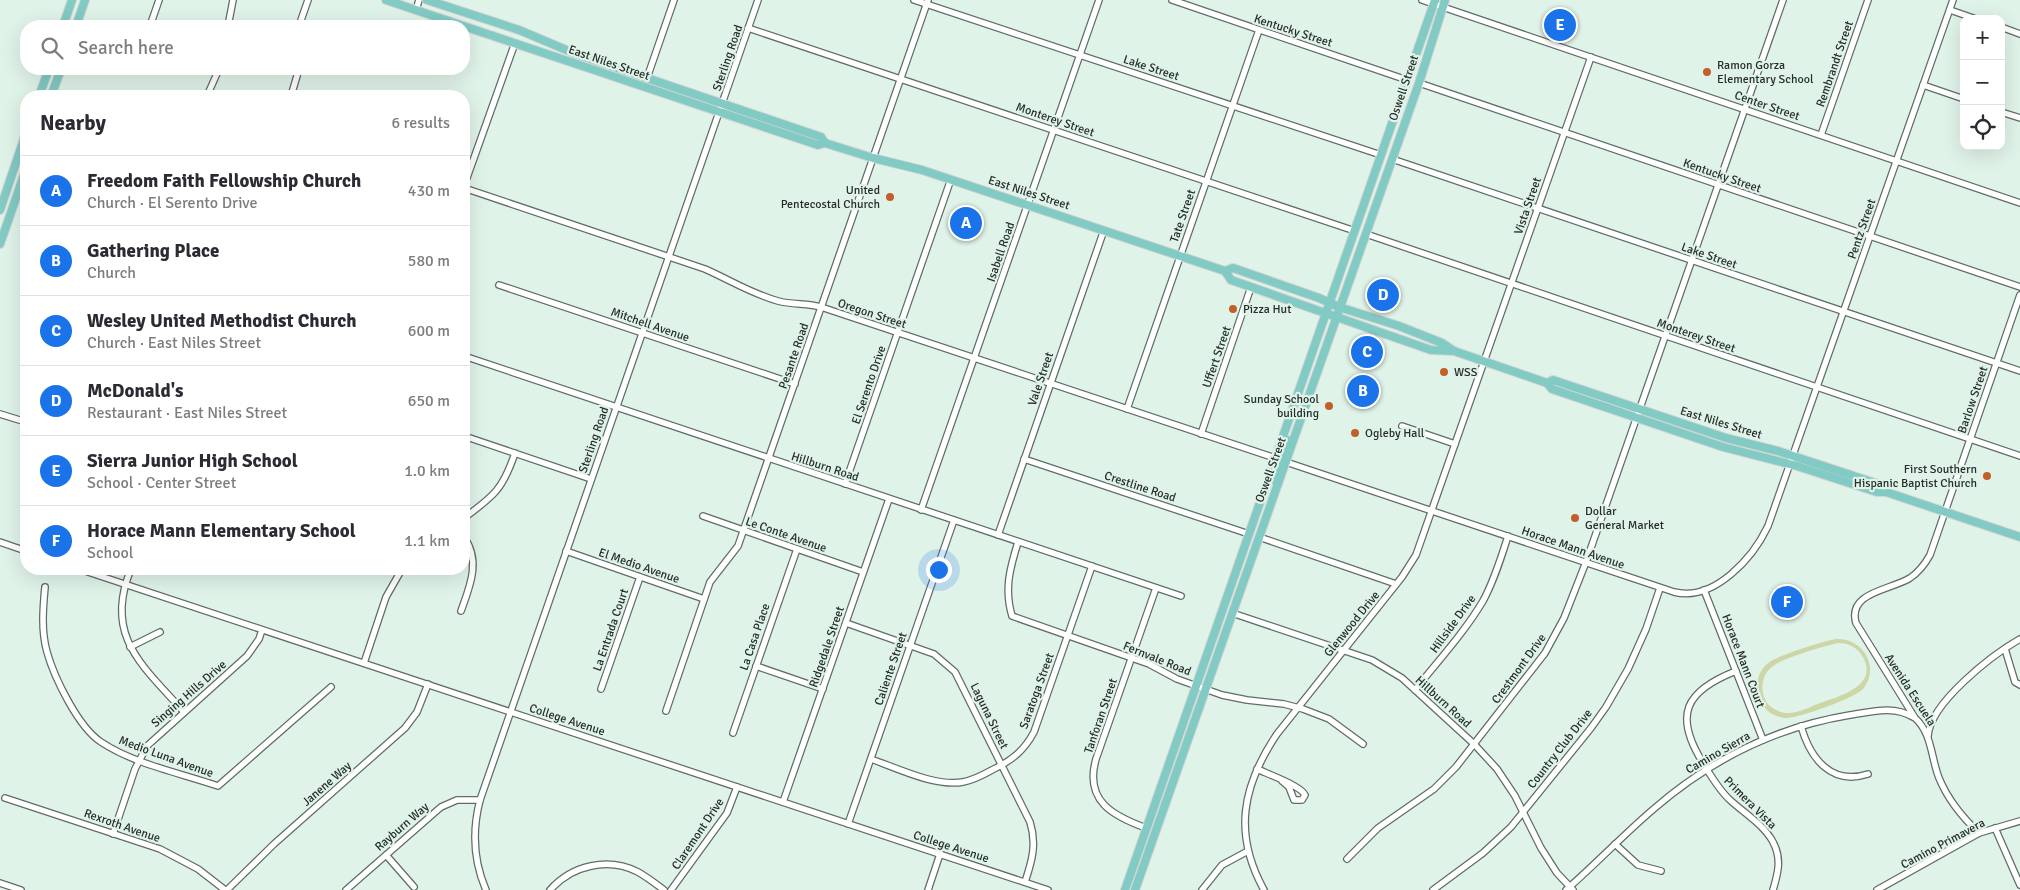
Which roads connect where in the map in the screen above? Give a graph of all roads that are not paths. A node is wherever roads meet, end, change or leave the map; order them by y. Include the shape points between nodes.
1 (72, 0) edge
2 (85, 0) edge
3 (159, 0) edge
4 (233, 0) edge
5 (308, 0) edge
6 (386, 0) edge
7 (419, 0) edge
8 (427, 0) edge
9 (674, 0) edge
10 (758, 0) edge
11 (914, 0) edge
12 (1099, 0) edge
13 (1172, 0) edge
14 (1422, 0) edge
15 (1783, 0) edge
16 (1868, 0) edge
17 (1953, 0) edge
18 (928, 2) edge
19 (1435, 2) edge
20 (1444, 3) edge
21 (416, 10) junction
22 (1950, 10) junction
23 (1964, 15) edge
24 (65, 20) edge
25 (78, 20) edge
26 (152, 20) edge
27 (229, 20) edge
28 (301, 20) edge
29 (446, 20) edge
30 (470, 28) edge
31 (748, 28) junction
32 (2005, 28) edge
33 (1259, 30) junction
34 (2020, 34) edge
35 (515, 43) junction
36 (570, 52) junction
37 (1080, 55) junction
38 (1591, 57) junction
39 (597, 70) junction
40 (47, 75) edge
41 (59, 75) edge
42 (216, 75) edge
43 (298, 75) edge
44 (647, 78) junction
45 (901, 79) junction
46 (1407, 80) junction
47 (1419, 83) junction
48 (1923, 85) junction
49 (41, 90) edge
50 (53, 90) edge
51 (210, 90) edge
52 (293, 90) edge
53 (1960, 98) edge
54 (723, 104) junction
55 (1232, 106) junction
56 (1744, 109) junction
57 (720, 113) junction
58 (2005, 113) edge
59 (2020, 118) edge
60 (1054, 130) junction
61 (1564, 133) junction
62 (1821, 135) junction
63 (825, 143) junction
64 (20, 150) edge
65 (1381, 155) junction
66 (873, 158) junction
67 (1392, 159) junction
68 (1897, 161) junction
69 (14, 168) junction
70 (20, 170) edge
71 (470, 170) edge
72 (951, 179) junction
73 (1206, 181) junction
74 (1717, 185) junction
75 (20, 188) edge
76 (470, 189) edge
77 (2020, 203) edge
78 (1028, 204) junction
79 (1538, 209) junction
80 (0, 210) edge
81 (1104, 230) junction
82 (1354, 231) junction
83 (1366, 234) junction
84 (1870, 236) junction
85 (0, 242) edge
86 (1180, 255) junction
87 (669, 257) junction
88 (1691, 260) junction
89 (1225, 271) junction
90 (1512, 284) junction
91 (500, 285) dead end
92 (1251, 287) junction
93 (2020, 287) edge
94 (2020, 295) edge
95 (1330, 303) junction
96 (1339, 307) junction
97 (821, 308) junction
98 (1844, 312) junction
99 (1326, 313) junction
100 (1335, 317) junction
101 (642, 332) junction
102 (898, 333) junction
103 (1664, 336) junction
104 (1454, 351) junction
105 (470, 358) edge
106 (974, 358) junction
107 (1484, 362) junction
108 (1996, 363) junction
109 (2020, 371) edge
110 (795, 384) junction
111 (1050, 384) junction
112 (1817, 387) junction
113 (1295, 402) junction
114 (616, 408) junction
115 (1127, 409) junction
116 (1637, 413) junction
117 (0, 414) edge
118 (20, 420) edge
119 (1402, 426) dead end
120 (1201, 434) junction
121 (470, 438) edge
122 (1970, 439) junction
123 (1455, 444) junction
124 (515, 453) junction
125 (1793, 456) junction
126 (2020, 456) edge
127 (1275, 458) junction
128 (768, 459) junction
129 (1024, 459) junction
130 (1286, 462) junction
131 (1790, 465) junction
132 (591, 479) junction
133 (845, 484) junction
134 (1886, 492) junction
135 (889, 499) junction
136 (921, 510) junction
137 (1432, 511) junction
138 (1945, 511) junction
139 (470, 514) edge
140 (703, 516) dead end
141 (1265, 518) junction
142 (954, 520) junction
143 (744, 530) junction
144 (1249, 534) junction
145 (998, 535) junction
146 (1508, 536) junction
147 (1259, 537) junction
148 (2020, 537) edge
149 (0, 542) edge
150 (1018, 542) junction
151 (470, 548) edge
152 (20, 549) edge
153 (797, 549) junction
154 (566, 551) junction
155 (1586, 562) junction
156 (1092, 566) junction
157 (864, 572) junction
158 (97, 575) edge
159 (129, 575) edge
160 (399, 575) edge
161 (640, 577) junction
162 (125, 584) junction
163 (1396, 584) junction
164 (45, 587) dead end
165 (1156, 588) junction
166 (1660, 588) junction
167 (1704, 590) junction
168 (1181, 596) dead end
169 (704, 599) junction
170 (1856, 608) joint
171 (461, 611) dead end
172 (1232, 613) junction
173 (846, 623) junction
174 (262, 630) junction
175 (160, 632) dead end
176 (1067, 636) junction
177 (2020, 639) edge
178 (910, 645) junction
179 (130, 647) junction
180 (2005, 649) junction
181 (1343, 650) junction
182 (1132, 658) junction
183 (364, 663) junction
184 (756, 666) junction
185 (1736, 671) junction
186 (428, 684) junction
187 (2020, 685) edge
188 (1196, 686) junction
189 (330, 687) dead end
190 (601, 689) dead end
191 (823, 689) junction
192 (1205, 689) junction
193 (1415, 690) junction
194 (1298, 707) junction
195 (666, 711) dead end
196 (184, 712) junction
197 (510, 712) junction
198 (1915, 718) junction
199 (1801, 726) junction
200 (733, 733) dead end
201 (1928, 738) junction
202 (1763, 740) junction
203 (1363, 744) dead end
204 (1474, 744) junction
205 (871, 758) junction
206 (139, 760) junction
207 (1002, 765) junction
208 (1257, 768) junction
209 (1706, 769) junction
210 (1868, 774) dead end
211 (1282, 781) dead end
212 (737, 787) junction
213 (4, 798) dead end
214 (480, 800) junction
215 (783, 802) junction
216 (1523, 812) junction
217 (2020, 821) edge
218 (848, 824) junction
219 (1146, 828) junction
220 (1995, 828) junction
221 (113, 834) junction
222 (1979, 834) junction
223 (1615, 844) junction
224 (1248, 851) junction
225 (940, 854) junction
226 (386, 855) junction
227 (1347, 859) dead end
228 (1660, 871) dead end
229 (1025, 882) junction
230 (0, 883) edge
231 (2020, 885) edge
232 (414, 887) dead end
233 (1569, 889) edge
234 (21, 890) edge
235 (226, 890) edge
236 (346, 890) edge
237 (486, 890) edge
238 (550, 890) edge
239 (664, 890) edge
240 (671, 890) edge
241 (928, 890) edge
242 (1048, 890) edge
243 (1125, 890) edge
244 (1135, 890) edge
245 (1202, 890) edge
246 (1264, 890) edge
247 (1433, 890) edge
248 (1773, 890) edge
249 (1877, 890) edge

1 - 24 main road
2 - 25 main road
3 - 26 street
4 - 27 street
5 - 28 street
6 - 21 main road, East Niles Street
7 - 21 street
8 - 36 main road, East Niles Street via 519,30
9 - 44 street
10 - 31 street, Sterling Road
11 - 18 street, Lake Street
12 - 37 street, Isabell Road
13 - 33 street, Kentucky Street
14 - 19 street, Center Street
15 - 56 street, Crestmont Drive
16 - 62 street, Rembrandt Street
17 - 22 street, Pentz Street
18 - 37 street, Lake Street
18 - 45 street, Pesante Road
19 - 20 street, Center Street
19 - 46 main road, Oswell Street
20 - 38 street, Center Street
20 - 47 main road, Oswell Street
21 - 29 main road, East Niles Street
22 - 23 street
22 - 48 street, Pentz Street
30 - 35 main road, East Niles Street
31 - 45 street, Monterey Street
31 - 54 street, Sterling Road
32 - 34 street
33 - 46 street, Kentucky Street
33 - 55 street, Tate Street
35 - 36 main road via 519,40 561,53
35 - 39 main road, East Niles Street
35 - 71 street
36 - 44 main road, East Niles Street
37 - 55 street, Lake Street
37 - 60 street, Isabell Road
38 - 56 street, Center Street
38 - 61 street, Vista Street
39 - 44 main road via 643,81
39 - 57 main road, East Niles Street
40 - 49 main road
41 - 50 main road
42 - 51 street
43 - 52 street
44 - 54 main road, East Niles Street
45 - 60 street, Monterey Street
45 - 66 street, Pesante Road
46 - 65 main road, Oswell Street
47 - 61 street, Kentucky Street
47 - 67 main road, Oswell Street
48 - 53 street
48 - 68 street, Pentz Street
54 - 57 street, Sterling Road
54 - 63 main road, East Niles Street via 821,136
55 - 65 street, Lake Street
55 - 73 street, Tate Street
56 - 62 street, Center Street
56 - 74 street, Crestmont Drive
57 - 63 main road, East Niles Street via 818,146
57 - 87 street, Sterling Road
58 - 59 street
60 - 73 street, Monterey Street
60 - 78 street, Isabell Road
61 - 74 street, Kentucky Street
61 - 79 street, Vista Street
62 - 68 street, Center Street
63 - 66 main road, East Niles Street
64 - 69 main road
65 - 82 main road, Oswell Street
66 - 72 main road, East Niles Street
66 - 97 street, Pesante Road
67 - 79 street, Lake Street
67 - 83 main road, Oswell Street
68 - 77 street, Center Street
68 - 84 street, Pentz Street
69 - 70 street
69 - 80 main road
72 - 78 main road, East Niles Street
72 - 102 street, El Serento Drive
73 - 82 street, Monterey Street
73 - 86 street, Tate Street
74 - 84 street, Kentucky Street
74 - 88 street, Crestmont Drive
75 - 85 main road
76 - 87 street, Oregon Street
78 - 81 main road, East Niles Street
78 - 106 street, Isabell Road
79 - 88 street, Lake Street
79 - 90 street, Vista Street
81 - 86 main road, East Niles Street
81 - 111 street, Vale Street
82 - 95 main road, Oswell Street
83 - 90 street, Monterey Street
83 - 96 main road, Oswell Street
84 - 93 street, Kentucky Street
84 - 98 street, Pentz Street
86 - 89 main road, East Niles Street
86 - 115 street, Tate Street
87 - 97 street, Oregon Street via 706,269 779,301
87 - 101 street, Sterling Road
88 - 98 street, Lake Street
88 - 103 street, Crestmont Drive
89 - 92 main road, East Niles Street via 1231,280
89 - 95 main road, East Niles Street via 1233,268
90 - 103 street, Monterey Street
90 - 107 street, Vista Street
91 - 101 street, Mitchell Avenue
92 - 99 main road, East Niles Street
92 - 120 street, Uffert Street
94 - 108 street, Barlow Street
95 - 96 main road, East Niles Street
95 - 99 main road, Oswell Street
96 - 100 main road, Oswell Street
96 - 104 main road, East Niles Street via 1434,340
97 - 102 street, Oregon Street
97 - 110 street, Pesante Road
98 - 108 street, Lake Street
98 - 112 street, Pentz Street
99 - 100 main road, East Niles Street
99 - 113 main road, Oswell Street
100 - 104 main road, East Niles Street via 1431,350
100 - 130 main road, Oswell Street
101 - 110 street, Mitchell Avenue
101 - 114 street, Sterling Road
102 - 106 street, Oregon Street
102 - 133 street, El Serento Drive
103 - 112 street, Monterey Street
103 - 116 street, Crestmont Drive
104 - 107 main road, East Niles Street
105 - 114 street, Hillburn Road
106 - 111 street, Oregon Street
106 - 136 street, Isabell Road
107 - 116 main road, East Niles Street via 1547,383 1552,389
107 - 123 street, Glenwood Drive
108 - 109 street, Lake Street
108 - 122 street, Barlow Street
110 - 128 street, Pesante Road
111 - 115 street, Oregon Street
111 - 129 street, Vale Street
112 - 122 street, Monterey Street
112 - 125 street, Pentz Street
113 - 127 main road, Oswell Street
113 - 130 main road via 1294,420 1283,456
114 - 128 street, Hillburn Road
114 - 132 street, Sterling Road
115 - 120 street, Oregon Street
116 - 125 main road, East Niles Street
116 - 131 main road, East Niles Street via 1723,447
116 - 155 street, Crestmont Drive
117 - 118 street
119 - 123 street
120 - 127 street, Oregon Street
121 - 124 street
122 - 126 street, Monterey Street
122 - 138 street, Barlow Street
123 - 137 street, Glenwood Drive
124 - 132 street
124 - 139 street via 498,490
125 - 131 street, Pentz Street
125 - 134 main road, East Niles Street via 1881,485
127 - 141 main road via 1279,466 1266,504
127 - 144 main road, Oswell Street
128 - 133 street, Hillburn Road
128 - 143 street, Pesante Road
129 - 144 street, Crestline Road
129 - 145 street, Vale Street
130 - 137 street, Horace Mann Avenue
130 - 141 main road, Oswell Street
131 - 134 main road, East Niles Street
131 - 167 street, Horace Mann Avenue via 1757,547 1732,574
132 - 154 street, Sterling Road
133 - 135 street, Hillburn Road
134 - 138 main road, East Niles Street
135 - 136 street, Hillburn Road
135 - 157 street, Ridgedale Street
136 - 142 street, Hillburn Road
137 - 146 street, Horace Mann Avenue
137 - 163 street, Glenwood Drive via 1416,556
138 - 148 main road, East Niles Street
138 - 170 street, Barlow Street via 1930,555 1920,569 1908,580 1865,597
140 - 143 street, Le Conte Avenue
141 - 147 main road, Oswell Street
142 - 145 street, Hillburn Road
142 - 178 street, Caliente Street
143 - 153 street, Le Conte Avenue
143 - 169 street, Pesante Road via 734,553 714,576
144 - 188 main road, Oswell Street
145 - 150 street, Hillburn Road
146 - 155 street, Horace Mann Avenue
146 - 193 street, Hillside Drive via 1482,601
147 - 163 street
147 - 172 main road, Oswell Street
149 - 152 street
150 - 156 street, Hillburn Road
150 - 176 street, Fernvale Road via 1007,585 1012,616
151 - 171 street via 474,565
153 - 157 street, Le Conte Avenue
153 - 184 street, La Casa Place
154 - 161 street, El Medio Avenue
154 - 197 street, Sterling Road
155 - 166 street, Horace Mann Avenue
155 - 204 street, Crestmont Drive via 1564,618 1545,653
156 - 165 street, Hillburn Road
156 - 176 street, Saratoga Street
157 - 173 street, Ridgedale Street
158 - 162 street, College Avenue
159 - 162 street
160 - 183 street via 386,597
161 - 169 street, El Medio Avenue
161 - 190 street, La Entrada Court
162 - 174 street, College Avenue
162 - 179 street via 122,617
163 - 181 street, Glenwood Drive
164 - 206 street, Medio Luna Avenue via 42,618 46,650 59,684 78,718 99,741
165 - 168 street, Hillburn Road
165 - 182 street, Tanforan Street
166 - 167 street, Horace Mann Avenue via 1687,594
166 - 216 street, Country Club Drive via 1639,646 1619,686
167 - 185 street, Horace Mann Court
169 - 195 street, Pesante Road
170 - 198 street, Avenida Escuela via 1856,623
172 - 181 street, Hillburn Road
172 - 192 main road, Oswell Street
173 - 178 street, Laguna Street
173 - 191 street, Ridgedale Street
174 - 183 street, College Avenue
174 - 196 street, Singing Hills Drive via 247,656
175 - 179 street
176 - 182 street, Fernvale Road
176 - 207 street, Saratoga Street via 1034,732 1019,754
177 - 180 street
178 - 205 street, Caliente Street
178 - 207 street, Laguna Street via 934,654 954,672
179 - 196 street
180 - 187 street via 2016,682
180 - 201 street via 1968,678 1941,707 1932,721
181 - 193 street, Hillburn Road via 1381,665
181 - 194 street, Glenwood Drive
182 - 188 street, Fernvale Road
182 - 219 street, Tanforan Street via 1096,759 1094,779 1098,796 1108,810 1122,820
183 - 186 street, College Avenue
184 - 191 street
184 - 200 street, La Casa Place
185 - 202 street, Horace Mann Court
185 - 209 street, Primera Vista via 1705,685 1690,706 1686,722 1688,737
186 - 197 street, College Avenue
186 - 235 street, Janene Way via 417,712 405,728
188 - 192 street, Fernvale Road
188 - 219 main road, Oswell Street
189 - 206 street, Medio Luna Avenue via 218,786
191 - 215 street, Ridgedale Street
192 - 194 street, Fernvale Road via 1232,697
192 - 244 main road, Oswell Street
193 - 204 street, Hillburn Road
194 - 203 street, Fernvale Road via 1329,719
194 - 208 street, Glenwood Drive
196 - 206 street, Singing Hills Drive via 154,739
197 - 212 street, College Avenue
197 - 214 street, Sterling Road
198 - 199 street, Camino Sierra via 1900,711 1885,710
198 - 201 street, Avenida Escuela
199 - 202 street, Camino Sierra
199 - 210 street via 1808,747 1825,767 1845,776
201 - 222 street, Avenida Escuela via 1935,768 1947,794
202 - 209 street, Camino Sierra
204 - 216 street, Hillburn Road via 1506,780
204 - 227 street, Crestmont Drive via 1434,789 1378,828
205 - 207 street, Saratoga Street via 944,783 974,779
205 - 218 street, Caliente Street
206 - 221 street, Singing Hills Drive
207 - 229 street, Laguna Street via 1033,831 1033,858
208 - 211 street
208 - 224 street, Glenwood Drive via 1245,810
209 - 223 street, Camino Sierra via 1675,791
209 - 248 street, Primera Vista via 1722,792 1765,830 1774,844 1779,868
212 - 215 street, College Avenue
212 - 240 street, Claremont Drive via 727,814
213 - 221 street, Rexroth Avenue
214 - 226 street, Rayburn Way via 457,800 442,806
214 - 237 street, Sterling Road via 474,847
215 - 218 street, College Avenue
216 - 233 street, Hillburn Road via 1541,848
216 - 247 street, Country Club Drive via 1483,853
217 - 220 street, Camino Primavera
218 - 225 street, College Avenue
219 - 243 main road, Oswell Street
220 - 222 street, Camino Primavera
220 - 231 street
221 - 235 street, Rexroth Avenue via 176,856
222 - 249 street, Camino Primavera
223 - 228 street via 1638,865
223 - 233 street, Camino Sierra
224 - 245 street via 1222,865
224 - 246 street, Glenwood Drive
225 - 229 street, College Avenue
225 - 241 street
226 - 232 street
226 - 236 street, Rayburn Way
229 - 242 street, College Avenue
230 - 234 street
238 - 239 street via 579,869 609,865 637,872

